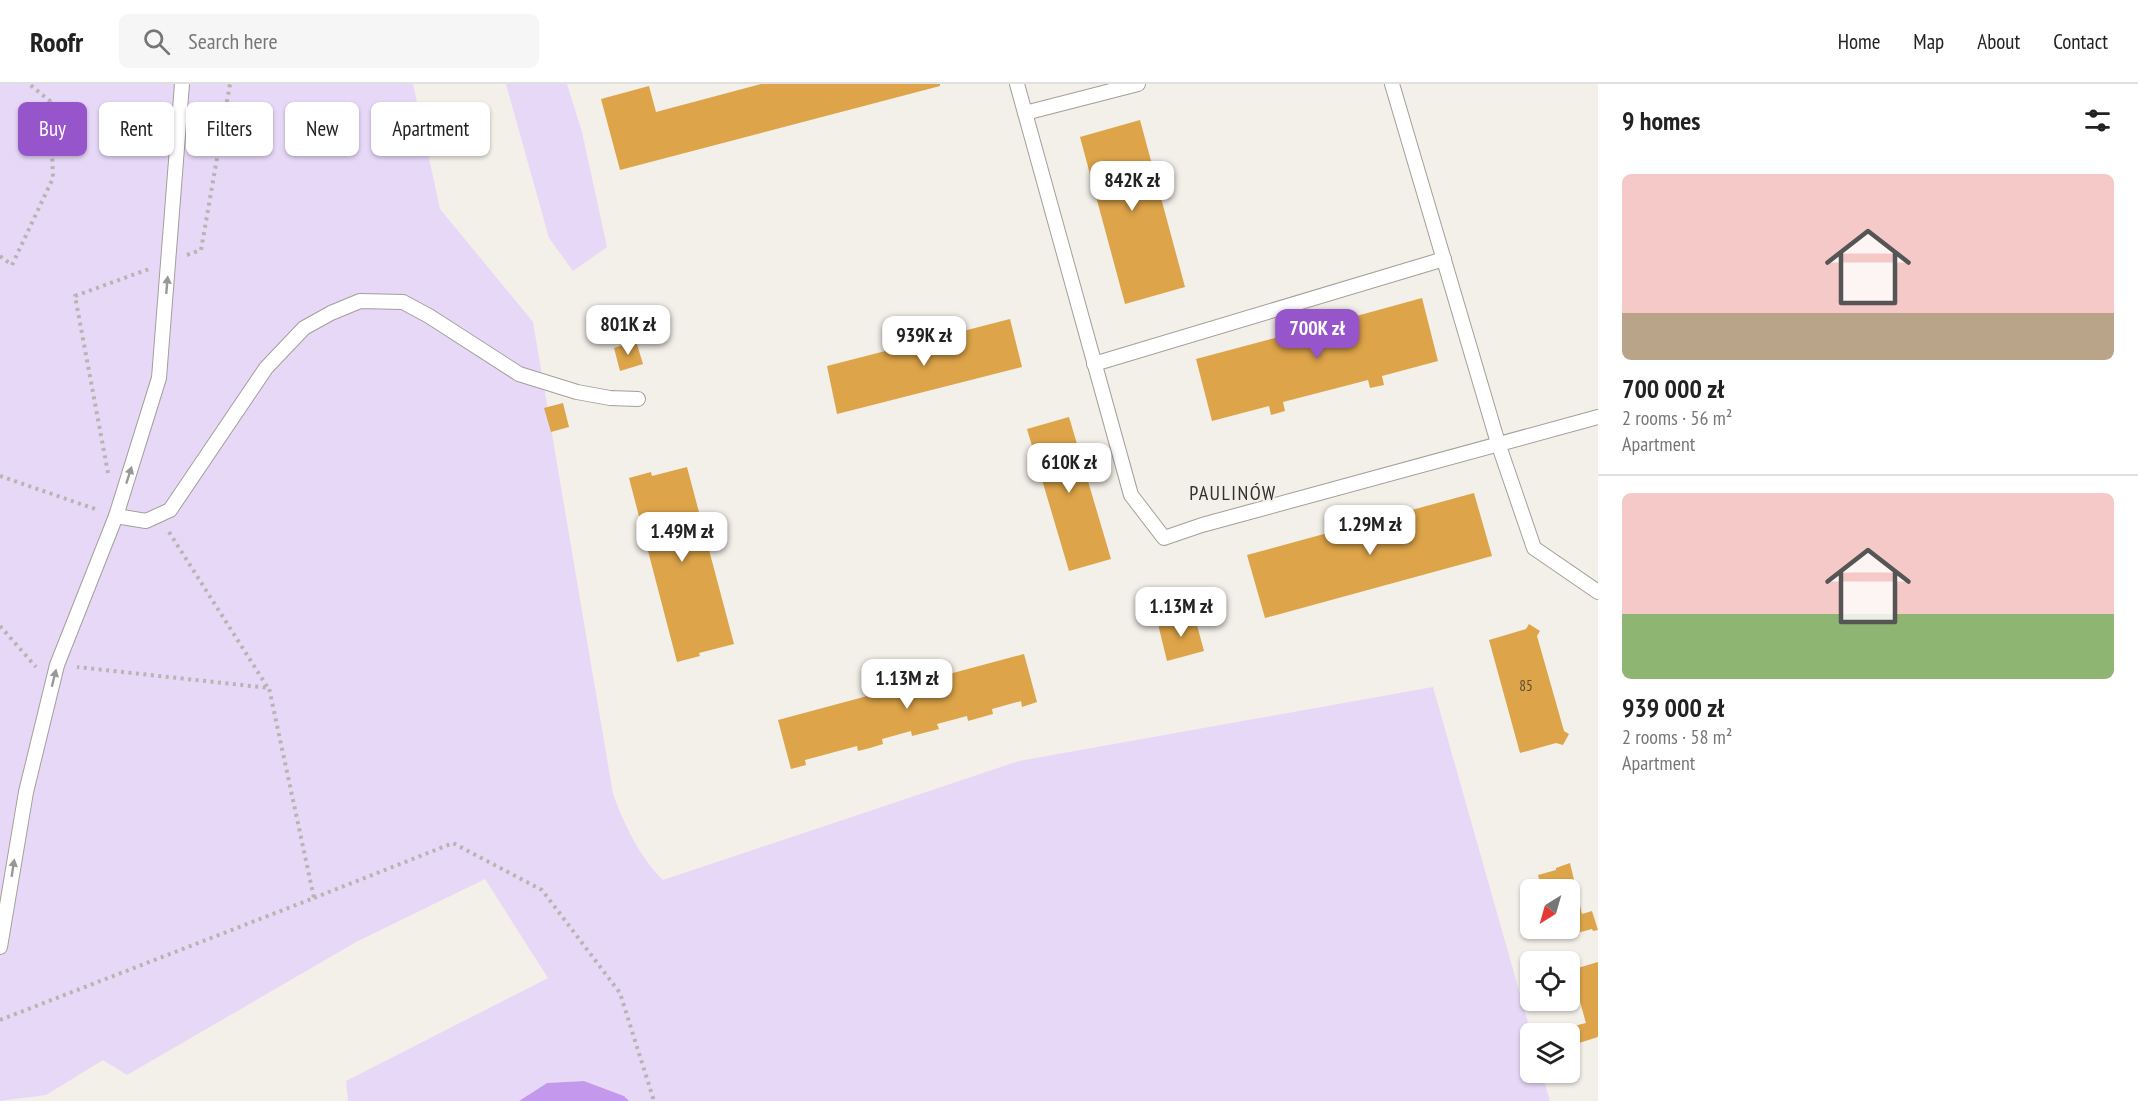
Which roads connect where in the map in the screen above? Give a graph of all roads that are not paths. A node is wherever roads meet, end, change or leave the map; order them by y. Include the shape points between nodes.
1 (182, 84) edge
2 (1017, 84) edge
3 (1138, 84) edge
4 (1392, 84) edge
5 (1025, 113) junction
6 (1444, 259) junction
7 (1094, 364) junction
8 (638, 399) dead end
9 (1598, 417) edge
10 (1498, 443) junction
11 (116, 516) junction
12 (1598, 592) edge
13 (0, 947) edge

11 -> 1 lane via 159,378
2 - 5 lane
3 - 5 lane
4 - 6 lane
5 - 7 lane
6 - 7 lane
6 - 10 lane
7 - 10 lane via 1131,495 1164,538
8 - 11 lane via 577,392 519,374 403,303 360,301 304,328 266,368 170,510 146,521
9 - 10 lane
10 - 12 lane via 1534,548
13 -> 11 lane via 26,792 57,665

